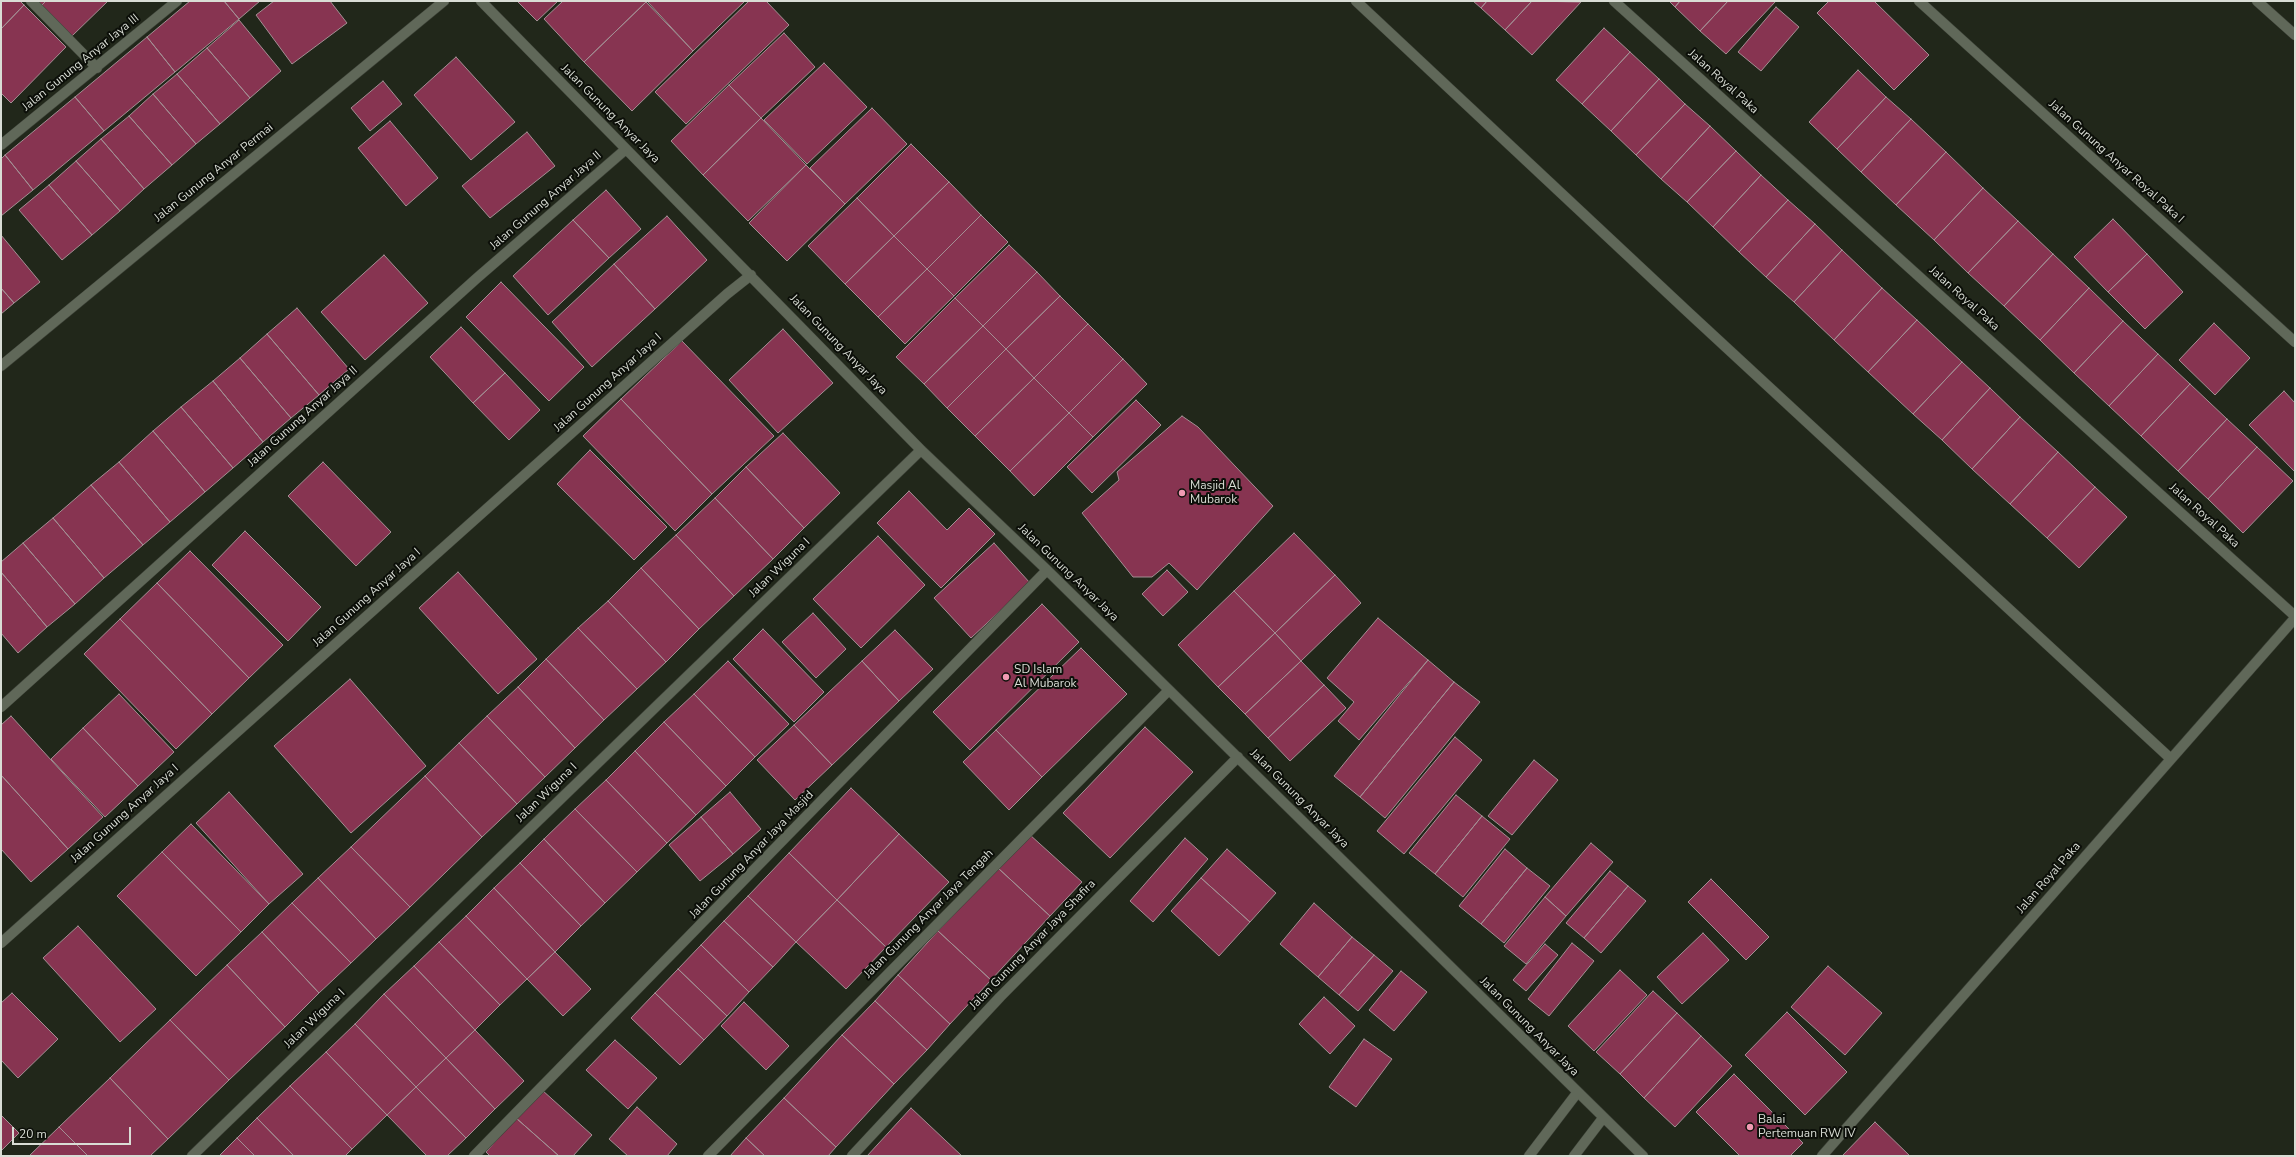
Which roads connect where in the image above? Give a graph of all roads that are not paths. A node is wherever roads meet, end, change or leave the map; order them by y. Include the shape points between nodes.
1 (31, 1) edge
2 (177, 1) edge
3 (444, 1) edge
4 (481, 1) edge
5 (1356, 1) edge
6 (1614, 1) edge
7 (1919, 1) edge
8 (2257, 1) edge
9 (2295, 35) edge
10 (97, 68) junction
11 (1, 145) edge
12 (626, 149) junction
13 (751, 275) junction
14 (2295, 342) edge
15 (1, 366) edge
16 (921, 450) junction
17 (1047, 570) junction
18 (2295, 617) edge
19 (1170, 690) junction
20 (1, 707) edge
21 (1238, 757) junction
22 (2170, 759) junction
23 (1, 943) edge
24 (1577, 1093) junction
25 (1603, 1118) junction
26 (192, 1156) edge
27 (474, 1156) edge
28 (708, 1156) edge
29 (852, 1156) edge
30 (1529, 1156) edge
31 (1574, 1156) edge
32 (1643, 1156) edge
33 (1822, 1156) edge

1 - 10 street
2 - 10 street, Jalan Gunung Anyar Jaya III
3 - 15 street, Jalan Gunung Anyar Permai
4 - 12 street, Jalan Gunung Anyar Jaya
5 - 22 street
6 - 18 street, Jalan Royal Paka
7 - 14 street, Jalan Gunung Anyar Royal Paka I
8 - 9 street
10 - 11 street, Jalan Gunung Anyar Jaya III
12 - 13 street, Jalan Gunung Anyar Jaya
12 - 20 street, Jalan Gunung Anyar Jaya II via 477,278
13 - 16 street, Jalan Gunung Anyar Jaya
13 - 23 street, Jalan Gunung Anyar Jaya I
16 - 17 street, Jalan Gunung Anyar Jaya
16 - 26 street, Jalan Wiguna I
17 - 19 street, Jalan Gunung Anyar Jaya
17 - 27 street, Jalan Gunung Anyar Jaya Masjid
18 - 22 street, Jalan Royal Paka
19 - 21 street, Jalan Gunung Anyar Jaya
19 - 28 street, Jalan Gunung Anyar Jaya Tengah
21 - 24 street, Jalan Gunung Anyar Jaya
21 - 29 street, Jalan Gunung Anyar Jaya Shafira via 1000,997
22 - 33 street, Jalan Royal Paka
24 - 25 street, Jalan Gunung Anyar Jaya
24 - 30 street
25 - 31 street
25 - 32 street, Jalan Gunung Anyar Jaya

